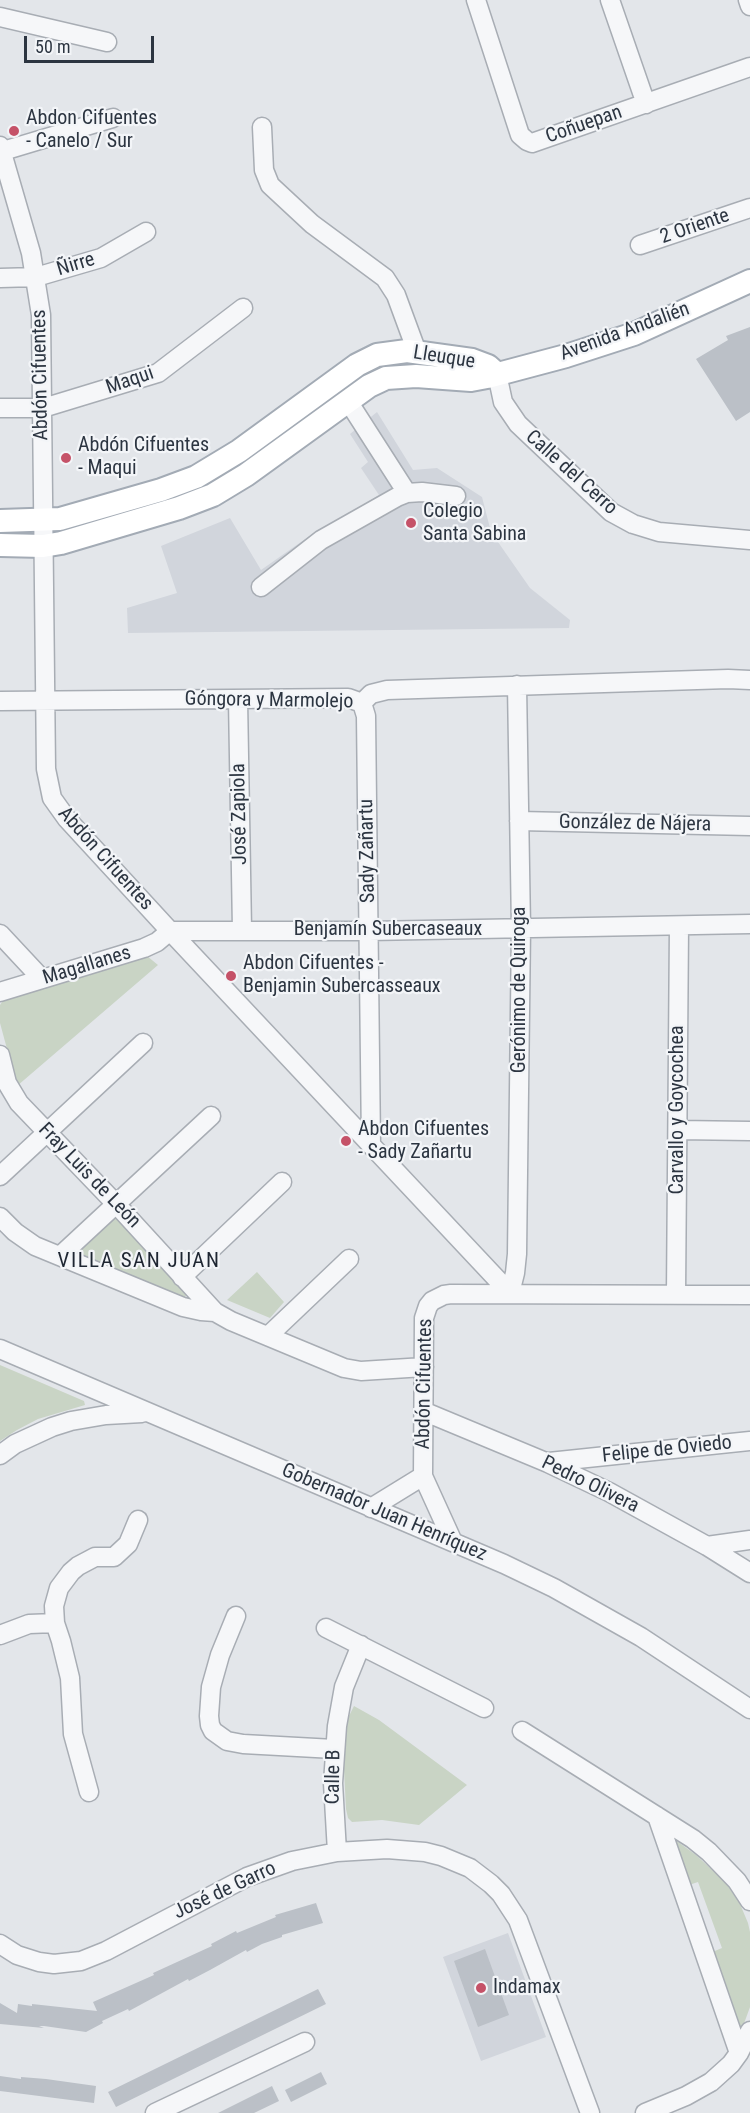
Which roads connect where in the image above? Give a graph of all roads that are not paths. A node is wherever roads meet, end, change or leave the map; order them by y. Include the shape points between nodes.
1 (476, 0) edge
2 (610, 0) edge
3 (748, 0) edge
4 (750, 6) edge
5 (0, 17) edge
6 (107, 42) dead end
7 (750, 67) edge
8 (646, 104) junction
9 (113, 118) dead end
10 (262, 127) dead end
11 (1, 150) edge
12 (750, 208) edge
13 (146, 232) dead end
14 (640, 245) dead end
15 (36, 277) junction
16 (0, 278) edge
17 (750, 281) edge
18 (243, 308) dead end
19 (417, 352) junction
20 (497, 374) junction
21 (348, 401) junction
22 (0, 408) edge
23 (43, 408) junction
24 (196, 477) junction
25 (407, 493) junction
26 (456, 496) dead end
27 (207, 498) junction
28 (0, 521) edge
29 (42, 521) junction
30 (750, 540) edge
31 (0, 545) edge
32 (44, 546) junction
33 (261, 587) dead end
34 (750, 680) edge
35 (517, 685) junction
36 (238, 699) junction
37 (0, 701) edge
38 (45, 701) junction
39 (362, 703) junction
40 (519, 821) junction
41 (750, 826) edge
42 (750, 924) edge
43 (679, 926) junction
44 (521, 928) junction
45 (242, 930) junction
46 (170, 931) junction
47 (369, 931) junction
48 (0, 934) edge
49 (42, 980) junction
50 (0, 992) edge
51 (143, 1043) dead end
52 (0, 1055) edge
53 (211, 1116) dead end
54 (678, 1130) junction
55 (750, 1131) edge
56 (47, 1132) junction
57 (371, 1145) junction
58 (0, 1176) edge
59 (282, 1182) dead end
60 (116, 1204) junction
61 (0, 1217) edge
62 (60, 1256) junction
63 (349, 1259) dead end
64 (182, 1276) junction
65 (510, 1293) junction
66 (676, 1294) junction
67 (750, 1295) edge
68 (215, 1312) junction
69 (268, 1336) junction
70 (0, 1350) edge
71 (424, 1367) junction
72 (148, 1412) junction
73 (423, 1412) junction
74 (750, 1441) edge
75 (0, 1455) edge
76 (548, 1462) junction
77 (423, 1476) junction
78 (371, 1508) junction
79 (138, 1520) dead end
80 (750, 1540) edge
81 (453, 1542) junction
82 (707, 1546) junction
83 (750, 1574) edge
84 (236, 1616) dead end
85 (55, 1623) junction
86 (326, 1628) dead end
87 (0, 1635) edge
88 (361, 1645) junction
89 (484, 1708) dead end
90 (750, 1709) edge
91 (522, 1731) dead end
92 (334, 1749) junction
93 (89, 1792) dead end
94 (657, 1816) junction
95 (337, 1852) junction
96 (750, 1901) edge
97 (0, 1944) edge
98 (750, 2031) edge
99 (305, 2042) dead end
100 (739, 2053) junction
101 (156, 2113) edge
102 (590, 2113) edge
103 (645, 2113) edge

1 - 8 street, Coñuepan via 520,135 527,141 536,142
2 - 8 street
3 - 4 street
5 - 6 street
7 - 8 street, Coñuepan
9 - 11 street
10 - 19 street via 264,170 270,185 312,224 385,278 396,295
11 - 15 street, Abdón Cifuentes
12 - 14 street, 2 Oriente
13 - 15 street, Ñirre via 101,258
15 - 16 street, Ñirre
15 - 23 street, Abdón Cifuentes
17 - 20 main road, Avenida Andalién via 634,334
18 - 23 street, Maqui via 158,373
19 - 20 main road, Lleuque via 472,360
19 - 24 main road, Lleuque via 396,351 367,359 239,451
20 - 21 main road, Lleuque via 471,380 386,378
20 - 30 street, Calle del Cerro via 503,402 518,424 612,512 659,532
21 - 25 street
21 - 27 main road, Lleuque via 246,476
22 - 23 street, Maqui
23 - 29 street, Abdón Cifuentes
24 - 27 main road
24 - 29 main road, Lleuque via 72,516
25 - 26 street
25 - 33 street via 321,540
27 - 32 main road, Lleuque via 89,536
28 - 29 main road, Lleuque
29 - 32 street, Abdón Cifuentes
31 - 32 main road, Lleuque
32 - 38 street, Abdón Cifuentes
34 - 35 street, Góngora y Marmolejo
35 - 39 street, Góngora y Marmolejo via 387,690 371,694
35 - 40 street, Gerónimo de Quiroga
36 - 38 street, Góngora y Marmolejo
36 - 39 street, Góngora y Marmolejo via 348,698
36 - 45 street, José Zapiola
37 - 38 street, Góngora y Marmolejo
38 - 46 street, Abdón Cifuentes via 46,769 51,798
39 - 47 street, Sady Zañartu via 366,716
40 - 41 street, González de Nájera
40 - 44 street, Gerónimo de Quiroga
42 - 43 street, Benjamín Subercaseaux
43 - 44 street, Benjamín Subercaseaux
43 - 54 street, Carvallo y Goycochea
44 - 47 street, Benjamín Subercaseaux
44 - 65 street, Gerónimo de Quiroga via 517,1254
45 - 46 street, Benjamín Subercaseaux
45 - 47 street, Benjamín Subercaseaux
46 - 49 street, Magallanes via 144,948
46 - 57 street, Abdón Cifuentes
47 - 57 street, Sady Zañartu
48 - 49 street
49 - 50 street, Magallanes
51 - 56 street
52 - 56 street, Fray Luis de León via 11,1092
53 - 60 street
54 - 55 street
54 - 66 street, Carvallo y Goycochea
56 - 58 street
56 - 60 street, Fray Luis de León
57 - 65 street, Abdón Cifuentes
59 - 64 street
60 - 62 street
60 - 64 street, Fray Luis de León
61 - 62 street via 22,1238
62 - 68 street via 183,1307
63 - 69 street
64 - 68 street, Fray Luis de León
65 - 66 street, Abdón Cifuentes
65 - 71 street, Abdón Cifuentes via 444,1295 432,1301 424,1318
66 - 67 street, Abdón Cifuentes
68 - 69 street, Fray Luis de León
69 - 71 street, Fray Luis de León via 352,1370
70 - 72 street, Gobernador Juan Henríquez
71 - 73 street, Abdón Cifuentes
72 - 75 street via 71,1421 33,1435
72 - 78 street, Gobernador Juan Henríquez
73 - 76 street, Pedro Olivera
73 - 77 street, Abdón Cifuentes
74 - 76 street, Felipe de Oviedo
76 - 82 street, Pedro Olivera
77 - 78 street, Abdón Cifuentes
77 - 81 street, Abdón Cifuentes
78 - 81 street, Gobernador Juan Henríquez
79 - 85 street via 128,1544 114,1557 86,1561 65,1579 55,1598
80 - 82 street
81 - 90 street, Gobernador Juan Henríquez via 598,1612
82 - 83 street, Pedro Olivera
84 - 92 street via 211,1687 209,1716 213,1731 234,1743
85 - 87 street via 28,1624
85 - 93 street via 70,1678 73,1734
86 - 88 street
88 - 89 street
88 - 92 street, Calle B via 340,1702
91 - 94 street
92 - 95 street, Calle B
94 - 96 street via 709,1852
94 - 100 street
95 - 97 street, José de Garro via 292,1861 247,1877 81,1961 39,1962 16,1955
95 - 102 street, José de Garro via 425,1852 458,1862 491,1884 510,1907 526,1937
98 - 100 street
99 - 101 street
100 - 103 street via 699,2090

